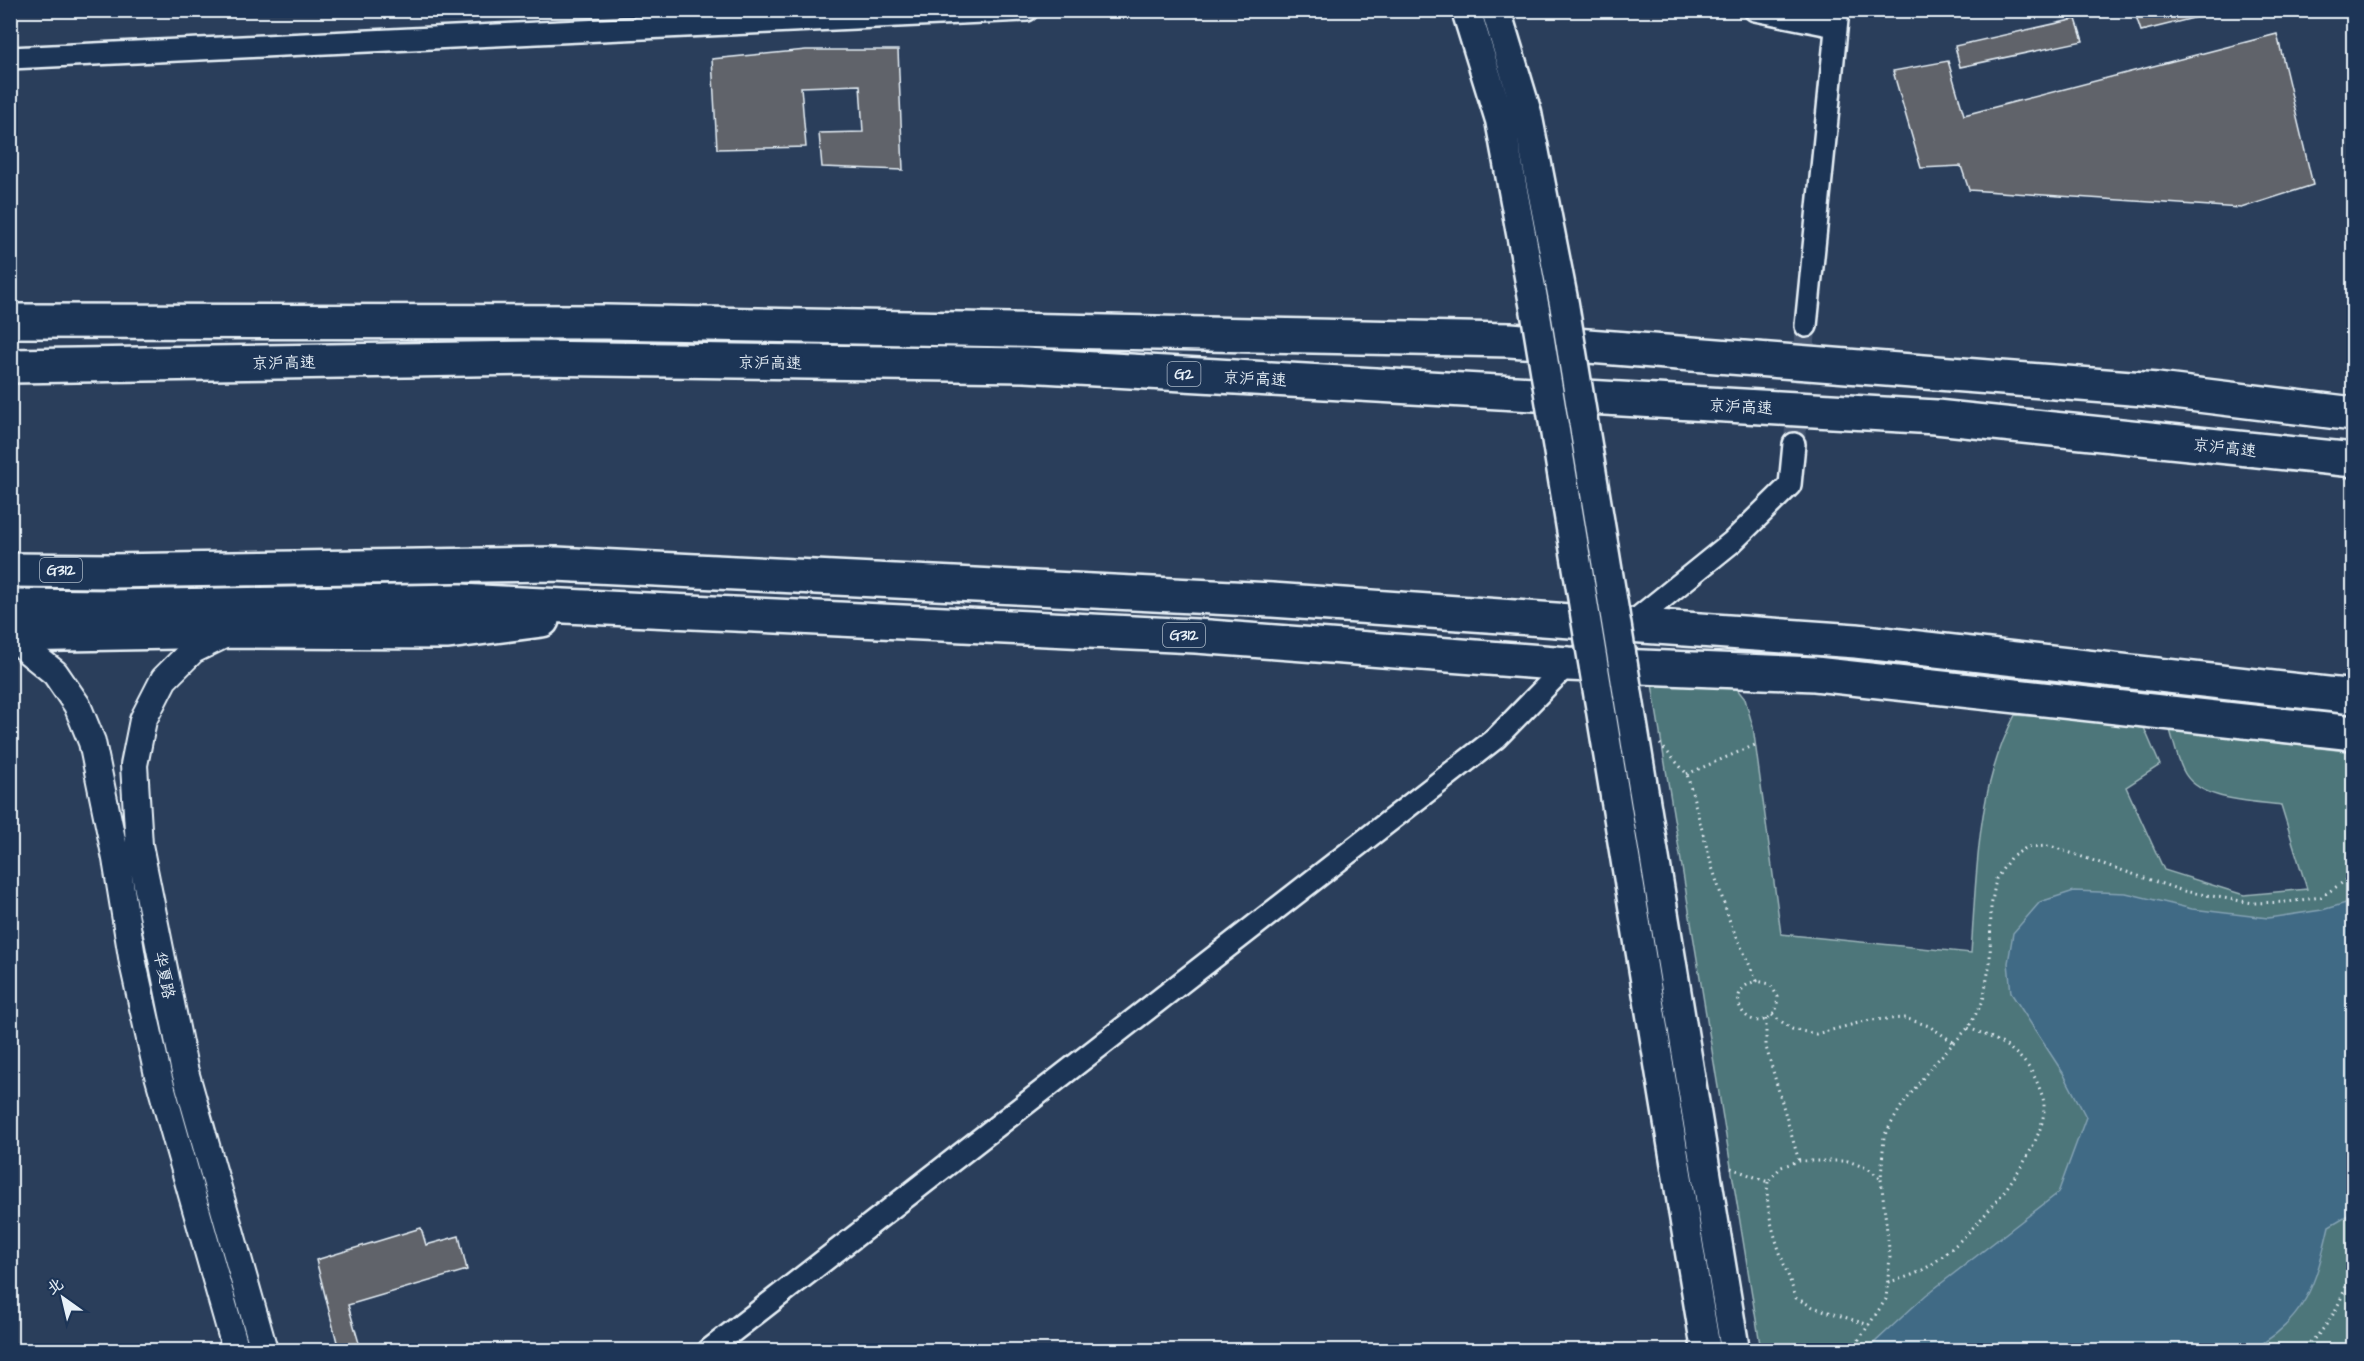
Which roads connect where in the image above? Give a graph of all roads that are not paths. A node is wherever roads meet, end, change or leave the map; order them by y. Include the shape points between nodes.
1 (1027, 10) edge
2 (1466, 10) edge
3 (1496, 10) edge
4 (1755, 10) edge
5 (1837, 18) edge
6 (10, 58) edge
7 (10, 321) edge
8 (1806, 326) tunnel mouth
9 (10, 366) edge
10 (2354, 414) edge
11 (1794, 444) tunnel mouth
12 (2354, 460) edge
13 (10, 570) edge
14 (628, 609) junction
15 (12, 625) edge
16 (1628, 626) junction
17 (231, 631) junction
18 (1568, 664) junction
19 (2354, 697) edge
20 (2354, 733) edge
21 (236, 1350) edge
22 (264, 1350) edge
23 (709, 1350) edge
24 (1706, 1350) edge
25 (1735, 1350) edge

1 - 6 street
2 - 24 main road, bridge via 1500,120 1535,309
3 - 25 main road, bridge via 1527,113 1564,304
4 - 5 street
5 - 8 street
7 - 10 highway via 594,322 1510,340 2157,390
9 - 12 highway, 京沪高速 / G2 via 533,358 1025,365 1936,417
11 - 16 street via 1790,485 1732,542
13 - 16 highway, G312 via 556,564 1272,600
14 - 15 highway, G312 via 460,601 110,607
14 - 17 highway via 448,632
14 - 18 highway, G312 via 1196,636
15 - 17 highway
15 - 21 street, 华夏路 via 28,652 55,673 77,705 92,742 158,1075
16 - 18 street
16 - 19 highway, G312 via 1856,641
17 - 22 street, 华夏路 via 193,650 164,679 143,720 134,765 139,845 184,1068
18 - 20 highway, G312 via 1815,674
18 - 23 street via 1496,738

